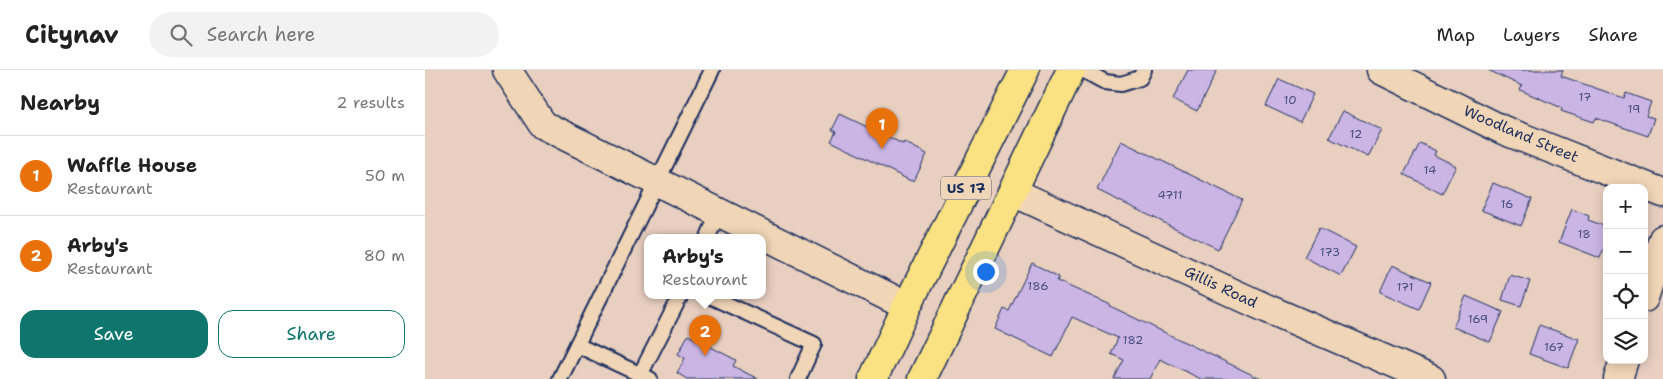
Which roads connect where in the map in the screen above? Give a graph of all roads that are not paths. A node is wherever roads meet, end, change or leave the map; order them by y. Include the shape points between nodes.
1 (507, 70) edge
2 (712, 70) edge
3 (1025, 70) edge
4 (1071, 70) edge
5 (1083, 70) edge
6 (1145, 70) edge
7 (1381, 70) edge
8 (657, 183) junction
9 (1013, 192) junction
10 (1663, 193) edge
11 (713, 225) edge
12 (735, 234) edge
13 (1663, 239) edge
14 (766, 247) edge
15 (1648, 286) edge
16 (679, 299) edge
17 (716, 299) edge
18 (907, 306) junction
19 (577, 345) junction
20 (1623, 364) edge
21 (645, 377) edge
22 (560, 379) edge
23 (798, 379) edge
24 (873, 379) edge
25 (922, 379) edge
26 (1431, 379) edge
27 (1618, 379) edge

1 - 8 street via 543,125
2 - 8 lane
3 - 18 main road, US 17
4 - 9 main road, US 17
5 - 6 lane via 1105,82 1121,84 1140,78
7 - 10 street, Woodland Street via 1503,130
8 - 11 street
8 - 19 lane
9 - 25 main road, US 17
9 - 26 street, Gillis Road via 1268,309
11 - 12 street
13 - 15 street
14 - 18 street
16 - 21 lane
17 - 23 lane via 814,344
18 - 24 main road, US 17
19 - 21 lane
19 - 22 lane
20 - 27 street

